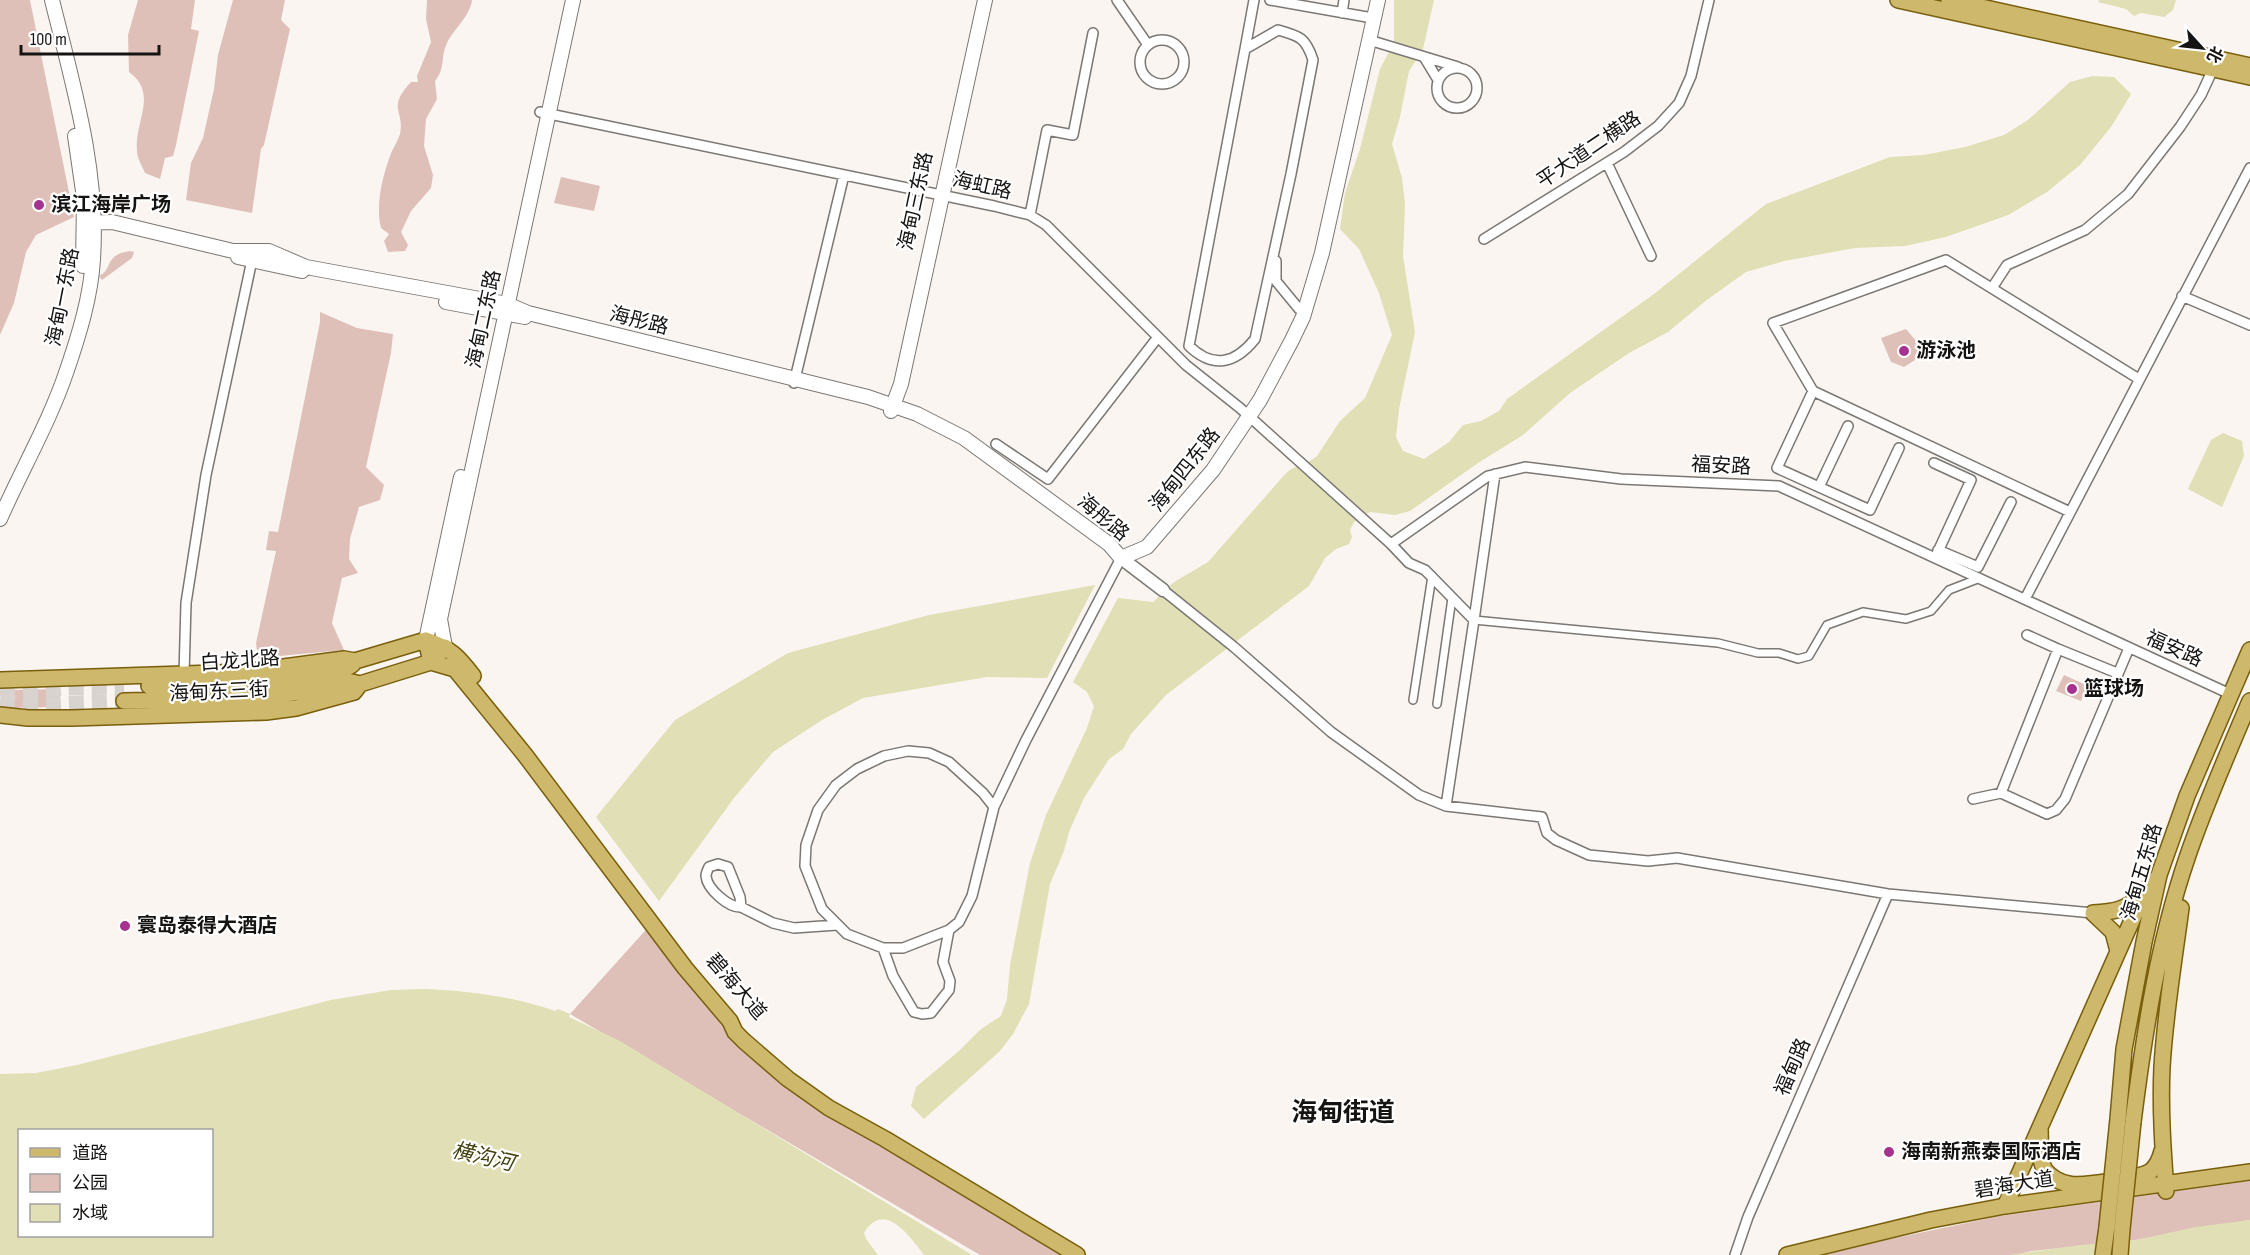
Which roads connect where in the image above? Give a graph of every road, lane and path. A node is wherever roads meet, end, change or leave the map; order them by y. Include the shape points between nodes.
1 (42, 0) edge
2 (52, 0) edge
3 (565, 0) edge
4 (573, 0) edge
5 (980, 0) edge
6 (985, 0) edge
7 (1117, 0) edge
8 (1254, 0) edge
9 (1270, 0) edge
10 (1344, 0) edge
11 (1371, 0) edge
12 (1378, 0) edge
13 (1709, 0) edge
14 (1898, 0) edge
15 (1949, 0) edge
16 (1982, 4) edge
17 (1342, 13) junction
18 (1367, 18) junction
19 (1093, 33) dead end
20 (1369, 40) junction
21 (1148, 45) junction
22 (1245, 49) junction
23 (1424, 57) junction
24 (2250, 66) edge
25 (1460, 68) junction
26 (2213, 69) junction
27 (2250, 77) edge
28 (1438, 80) junction
29 (544, 113) junction
30 (1608, 162) junction
31 (2250, 168) edge
32 (844, 175) junction
33 (940, 195) junction
34 (1030, 215) junction
35 (89, 228) junction
36 (1484, 239) dead end
37 (1276, 244) junction
38 (1651, 256) dead end
39 (252, 260) junction
40 (1992, 288) junction
41 (2182, 296) junction
42 (502, 308) junction
43 (1299, 309) junction
44 (2250, 325) edge
45 (1158, 337) junction
46 (1189, 346) junction
47 (1186, 365) junction
48 (2139, 379) junction
49 (794, 381) junction
50 (1813, 391) junction
51 (890, 407) junction
52 (1245, 412) junction
53 (1848, 426) dead end
54 (996, 444) dead end
55 (1899, 448) dead end
56 (1934, 463) dead end
57 (1495, 474) junction
58 (1819, 487) junction
59 (2011, 502) dead end
60 (0, 504) edge
61 (2070, 512) junction
62 (0, 519) edge
63 (1391, 544) junction
64 (1937, 554) junction
65 (1121, 558) junction
66 (1432, 576) junction
67 (1980, 578) junction
68 (1163, 590) joint
69 (1452, 598) junction
70 (2025, 599) junction
71 (1474, 621) junction
72 (2027, 635) dead end
73 (426, 640) junction
74 (445, 647) junction
75 (2129, 648) junction
76 (2058, 649) junction
77 (2250, 650) edge
78 (355, 662) junction
79 (431, 662) junction
80 (2117, 673) junction
81 (184, 675) junction
82 (0, 680) edge
83 (360, 684) junction
84 (2230, 694) junction
85 (1413, 700) dead end
86 (2250, 703) edge
87 (1437, 704) dead end
88 (0, 715) edge
89 (983, 793) junction
90 (2001, 793) junction
91 (1000, 797) junction
92 (1972, 798) dead end
93 (1446, 806) junction
94 (994, 807) junction
95 (2187, 858) junction
96 (2159, 875) junction
97 (2145, 891) junction
98 (1888, 894) junction
99 (741, 907) junction
100 (2093, 913) junction
101 (837, 925) junction
102 (949, 930) junction
103 (883, 948) junction
104 (2118, 951) junction
105 (2040, 1123) junction
106 (2163, 1145) junction
107 (2250, 1172) edge
108 (2250, 1179) edge
109 (2166, 1188) junction
110 (2005, 1206) junction
111 (1077, 1255) edge
112 (1088, 1255) edge
113 (1735, 1255) edge
114 (1787, 1255) edge
115 (1809, 1255) edge
116 (2103, 1255) edge
117 (2120, 1255) edge

1 - 35 main road, 海甸一东路 via 76,139
2 - 35 main road, 海甸一东路 via 89,157 93,197
3 - 29 main road, 海甸二东路
4 - 29 main road, 海甸二东路
5 - 33 main road, 海甸三东路
6 - 33 main road
7 - 21 street
8 - 22 street
9 - 17 street
10 - 17 street
11 - 18 main road, 海甸四东路
12 - 20 main road, 海甸四东路
13 - 30 street, 平大道二横路 via 1690,76 1679,102 1658,126
14 - 26 main road
15 - 16 main road
16 - 24 main road
17 - 18 street
18 - 43 main road, 海甸四东路 via 1326,208
19 - 34 street via 1073,135 1047,130
20 - 23 street
20 - 52 main road, 海甸四东路 via 1313,288 1282,361
21 - 21 street via 1170,41 1181,50 1184,65 1177,78 1164,84 1146,76 1141,56
22 - 37 street via 1278,30 1295,34 1308,43 1313,60
22 - 46 street
23 - 25 street
23 - 28 street
25 - 28 street via 1448,70
25 - 28 street via 1472,74 1477,86 1474,98 1464,107 1445,104 1437,93
26 - 27 main road
26 - 40 street via 2180,127 2128,194 2085,230 2007,265
29 - 32 street, 海虹路
29 - 42 main road, 海甸二东路
30 - 36 street, 平大道二横路
30 - 38 street
31 - 41 street
32 - 33 street, 海虹路
32 - 49 street
33 - 34 street, 海虹路
33 - 51 main road via 901,384
34 - 45 street, 海虹路 via 1046,225
35 - 39 main road, 海彤路
35 - 42 main road, 海彤路 via 112,222 233,251 269,251 306,267
35 - 60 main road, 海甸一东路 via 78,313 62,371
35 - 62 main road, 海甸一东路 via 92,272 67,371
37 - 43 street via 1276,281
37 - 46 street via 1255,339 1244,353 1224,360 1208,359
39 - 42 main road, 海彤路
39 - 81 street via 206,476 186,603
40 - 48 street
40 - 50 street via 1946,260 1773,323
41 - 44 street
41 - 48 street
42 - 49 main road, 海彤路
42 - 73 main road, 海甸二东路
42 - 74 main road, 海甸二东路 via 440,619
43 - 52 main road, 海甸四东路
45 - 47 street, 海虹路
45 - 54 street via 1048,479
46 - 47 street
47 - 52 street, 海虹路
48 - 61 street
49 - 51 main road, 海彤路
50 - 58 street via 1777,468
50 - 61 street
51 - 65 main road, 海彤路 via 917,414 973,444 1109,544
52 - 63 street
52 - 65 main road, 海甸四东路 via 1178,502 1142,543
53 - 58 street
55 - 58 street via 1870,510
56 - 64 street via 1971,480
57 - 63 street, 福安路
57 - 64 street, 福安路 via 1525,467 1621,479 1779,486
57 - 71 street
59 - 64 street via 1978,567
61 - 70 street
63 - 66 street via 1409,563
64 - 67 street, 福安路
65 - 68 street
65 - 91 street
66 - 69 street
66 - 85 street
67 - 70 street, 福安路
67 - 71 street via 1949,590 1931,611 1906,619 1863,612 1827,626 1809,656 1798,659 1718,643
68 - 93 street via 1234,646 1330,732 1419,795
69 - 71 street
69 - 87 street
70 - 75 street, 福安路
71 - 93 street
72 - 76 street
73 - 74 main road
73 - 78 main road, 海甸东三街
73 - 79 main road
74 - 79 main road
74 - 112 main road, 碧海大道 via 464,663 689,966 755,1041 847,1110
75 - 80 street
75 - 84 street, 福安路
76 - 80 street
76 - 90 street
77 - 84 main road, 海甸五东路
78 - 81 main road, 海甸东三街 via 344,659 256,672
78 - 83 main road, 白龙北路 via 347,669 331,673 272,682 124,694 264,698 352,682
79 - 83 main road, 海甸东三街
79 - 111 main road, 碧海大道 via 455,669 735,1032 754,1050 835,1112
80 - 90 street via 2065,799 2056,810 2047,814
81 - 82 main road, 海甸东三街
83 - 88 main road, 海甸东三街 via 354,692 300,708 254,713 72,718
84 - 96 main road, 海甸五东路
86 - 95 main road, 海甸五东路
89 - 91 street
89 - 94 street
89 - 101 street via 949,762 929,753 908,751 884,756 836,785 818,810 810,830 805,866 822,909
90 - 92 street
91 - 94 street
93 - 98 street via 1542,816 1547,833 1589,855 1648,861 1677,858
94 - 102 street via 972,896 959,922
95 - 106 main road via 2166,1021
95 - 117 main road, 海甸五东路, bridge via 2155,982 2133,1122
96 - 97 main road
96 - 116 main road, 海甸五东路, bridge via 2124,1049
97 - 100 main road via 2133,905
97 - 104 main road
98 - 100 street
98 - 113 street, 福甸路
99 - 99 street via 728,867 709,867 709,885 730,904
99 - 101 street via 794,928
100 - 104 main road via 2113,932
101 - 103 street via 847,934
102 - 103 street via 903,948
102 - 103 street via 943,962 949,990 931,1014 914,1012 892,976
104 - 105 main road
105 - 106 main road via 2044,1168 2068,1184 2139,1177 2158,1162
105 - 110 main road
106 - 109 main road
107 - 109 main road, 碧海大道
108 - 109 main road, 碧海大道
109 - 110 main road, 碧海大道
109 - 115 main road, 碧海大道 via 1975,1217
110 - 114 main road, 碧海大道

